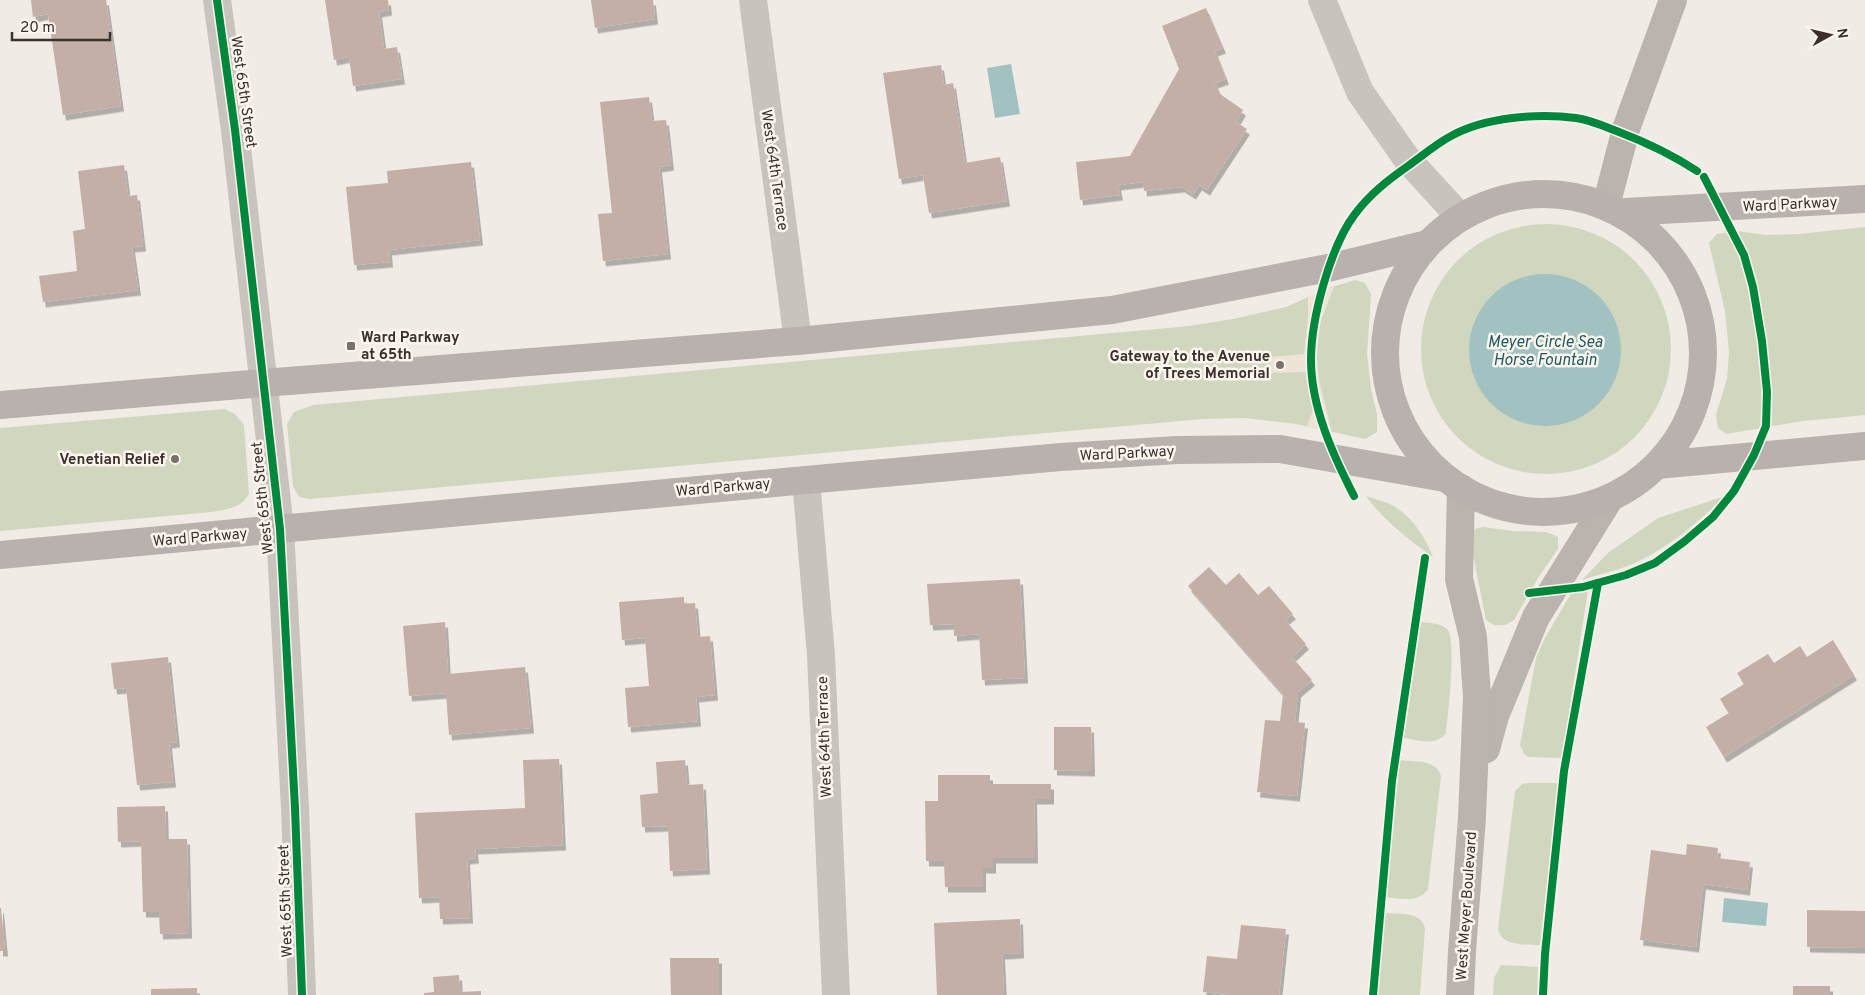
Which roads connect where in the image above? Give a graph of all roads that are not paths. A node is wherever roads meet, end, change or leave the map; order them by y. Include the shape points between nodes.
1 (217, 0) edge
2 (752, 0) edge
3 (1322, 0) edge
4 (1673, 0) edge
5 (1865, 199) edge
6 (1616, 209) junction
7 (1460, 217) junction
8 (1427, 244) junction
9 (798, 341) junction
10 (263, 382) junction
11 (0, 405) edge
12 (1865, 446) edge
13 (1657, 465) junction
14 (806, 480) junction
15 (1453, 483) junction
16 (1610, 498) junction
17 (280, 530) junction
18 (0, 556) edge
19 (1472, 817) junction
20 (302, 995) edge
21 (836, 995) edge
22 (1460, 995) edge

1 - 10 street, West 65th Street via 236,130
2 - 9 street, West 64th Terrace
3 - 7 street via 1360,92 1406,159
4 - 6 main road via 1626,128
5 - 6 main road, Ward Parkway
6 - 7 main road via 1570,195 1532,194 1495,201
6 - 13 main road via 1666,250 1690,291 1702,336 1700,383 1684,427
7 - 8 main road
8 - 9 main road via 1328,268 1112,310
8 - 15 main road via 1402,280 1388,322 1385,365 1394,408 1415,447
9 - 10 main road
10 - 11 main road
10 - 17 street, West 65th Street
12 - 13 main road
13 - 16 main road via 1635,484
14 - 15 main road, Ward Parkway via 1081,456 1178,450 1280,449
14 - 17 main road, Ward Parkway
14 - 21 street, West 64th Terrace via 821,655
15 - 16 main road via 1475,497 1508,508 1542,512 1577,509
15 - 19 main road via 1459,578 1472,637 1477,697
16 - 19 main road via 1536,617 1510,676 1495,716
17 - 18 main road, Ward Parkway
17 - 20 street, West 65th Street
19 - 22 main road, West Meyer Boulevard

